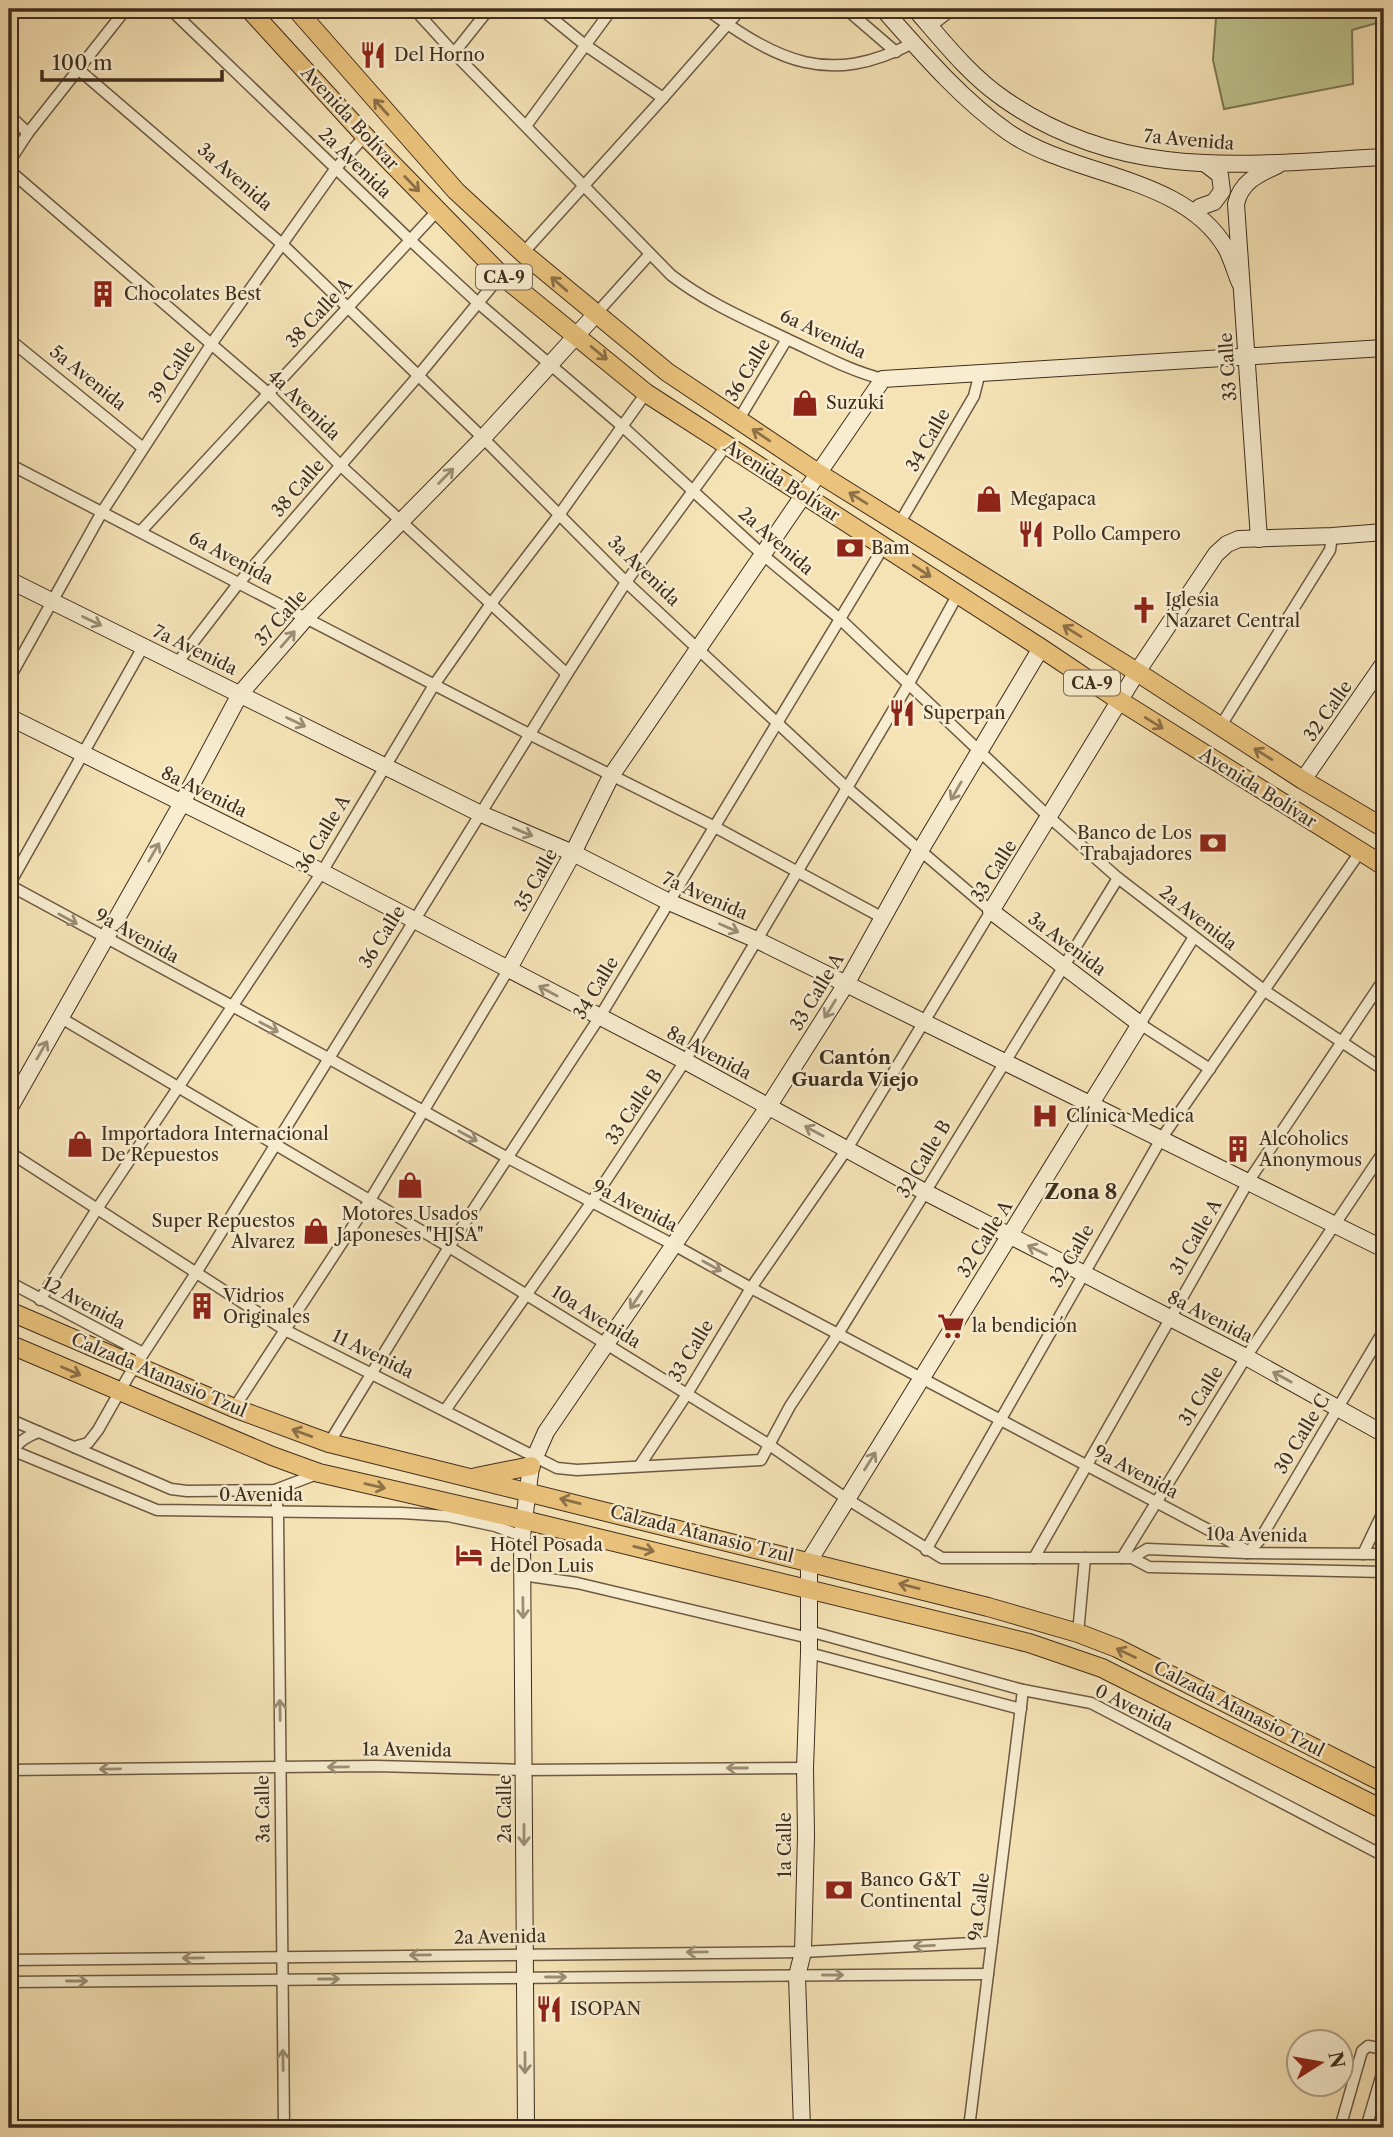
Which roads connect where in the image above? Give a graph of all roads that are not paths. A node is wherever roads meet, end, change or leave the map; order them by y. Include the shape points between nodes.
1 (126, 9) edge
2 (170, 9) edge
3 (249, 9) edge
4 (296, 9) edge
5 (414, 9) edge
6 (489, 9) edge
7 (541, 9) edge
8 (612, 9) edge
9 (706, 9) edge
10 (741, 9) edge
11 (846, 9) edge
12 (883, 9) edge
13 (953, 9) edge
14 (918, 10) edge
15 (727, 24) junction
16 (930, 27) junction
17 (913, 43) junction
18 (584, 45) junction
19 (896, 52) junction
20 (454, 53) junction
21 (78, 69) junction
22 (663, 99) junction
23 (9, 115) edge
24 (526, 126) junction
25 (28, 133) junction
26 (365, 136) junction
27 (1384, 156) edge
28 (9, 162) edge
29 (1284, 162) junction
30 (1207, 164) junction
31 (335, 168) junction
32 (9, 170) edge
33 (583, 185) junction
34 (1148, 188) junction
35 (1200, 207) junction
36 (438, 210) junction
37 (409, 240) junction
38 (282, 244) junction
39 (1226, 248) junction
40 (523, 253) junction
41 (649, 255) junction
42 (501, 275) junction
43 (1240, 283) junction
44 (477, 302) junction
45 (349, 307) junction
46 (596, 315) junction
47 (577, 335) junction
48 (9, 339) edge
49 (788, 339) junction
50 (212, 342) junction
51 (1384, 348) edge
52 (1247, 355) junction
53 (550, 363) junction
54 (980, 372) junction
55 (418, 376) junction
56 (883, 379) junction
57 (268, 393) junction
58 (646, 393) junction
59 (739, 419) junction
60 (622, 426) junction
61 (483, 438) junction
62 (726, 446) junction
63 (143, 448) junction
64 (9, 464) edge
65 (340, 465) junction
66 (818, 473) junction
67 (693, 491) junction
68 (803, 496) junction
69 (102, 512) junction
70 (559, 514) junction
71 (402, 520) junction
72 (899, 524) junction
73 (141, 531) junction
74 (1384, 531) edge
75 (1332, 536) junction
76 (1259, 539) junction
77 (884, 547) junction
78 (763, 555) junction
79 (9, 580) edge
80 (626, 582) junction
81 (238, 584) junction
82 (958, 594) junction
83 (53, 602) junction
84 (490, 605) junction
85 (305, 619) junction
86 (840, 619) junction
87 (144, 647) junction
88 (1041, 648) junction
89 (698, 649) junction
90 (178, 662) junction
91 (1384, 663) edge
92 (1137, 672) junction
93 (567, 674) junction
94 (9, 679) edge
95 (434, 685) junction
96 (908, 685) junction
97 (240, 694) junction
98 (1120, 701) junction
99 (9, 717) edge
100 (777, 722) junction
101 (1220, 727) junction
102 (529, 734) junction
103 (979, 751) junction
104 (84, 754) junction
105 (384, 766) junction
106 (611, 776) junction
107 (1303, 780) junction
108 (846, 787) junction
109 (182, 803) junction
110 (479, 813) junction
111 (1049, 817) junction
112 (713, 826) junction
113 (1384, 828) edge
114 (920, 851) junction
115 (1360, 852) junction
116 (573, 853) junction
117 (1384, 866) edge
118 (797, 870) junction
119 (322, 872) junction
120 (1118, 877) junction
121 (9, 885) edge
122 (669, 902) junction
123 (991, 911) junction
124 (883, 918) junction
125 (413, 920) junction
126 (1194, 937) junction
127 (104, 939) junction
128 (757, 940) junction
129 (1063, 965) junction
130 (508, 970) junction
131 (1384, 979) edge
132 (846, 984) junction
133 (1265, 991) junction
134 (232, 1008) junction
135 (61, 1018) junction
136 (599, 1018) junction
137 (923, 1022) junction
138 (1140, 1024) junction
139 (1343, 1042) junction
140 (328, 1058) junction
141 (685, 1061) junction
142 (1004, 1062) junction
143 (1210, 1069) junction
144 (1384, 1070) edge
145 (179, 1088) junction
146 (1090, 1104) junction
147 (768, 1107) junction
148 (9, 1109) edge
149 (424, 1111) junction
150 (1161, 1139) junction
151 (276, 1145) junction
152 (847, 1149) junction
153 (1384, 1151) edge
154 (9, 1152) edge
155 (508, 1158) junction
156 (1248, 1182) junction
157 (925, 1192) junction
158 (370, 1200) junction
159 (591, 1203) junction
160 (97, 1209) junction
161 (1333, 1225) junction
162 (1009, 1236) junction
163 (674, 1245) junction
164 (449, 1247) junction
165 (1384, 1249) edge
166 (196, 1273) junction
167 (1084, 1273) junction
168 (9, 1282) edge
169 (751, 1288) junction
170 (528, 1295) junction
171 (40, 1300) junction
172 (9, 1311) edge
173 (1170, 1318) junction
174 (285, 1330) junction
175 (1384, 1330) edge
176 (838, 1334) junction
177 (9, 1344) edge
178 (607, 1344) junction
179 (1245, 1357) junction
180 (139, 1359) junction
181 (373, 1374) junction
182 (921, 1378) junction
183 (119, 1392) junction
184 (687, 1394) junction
185 (234, 1408) junction
186 (1337, 1408) junction
187 (446, 1409) junction
188 (9, 1419) edge
189 (1000, 1420) junction
190 (39, 1432) junction
191 (1384, 1434) edge
192 (329, 1443) junction
193 (768, 1444) junction
194 (74, 1447) junction
195 (11, 1450) edge
196 (532, 1460) junction
197 (761, 1460) joint
198 (640, 1465) junction
199 (1086, 1465) junction
200 (319, 1473) junction
201 (468, 1479) junction
202 (275, 1490) junction
203 (528, 1491) junction
204 (847, 1499) junction
205 (1156, 1502) junction
206 (1384, 1510) edge
207 (278, 1513) junction
208 (523, 1528) junction
209 (926, 1550) junction
210 (1247, 1553) junction
211 (1363, 1554) junction
212 (1384, 1555) edge
213 (9, 1556) edge
214 (1034, 1558) junction
215 (1085, 1558) junction
216 (1127, 1558) junction
217 (809, 1561) junction
218 (1384, 1572) edge
219 (522, 1575) junction
220 (809, 1589) junction
221 (1078, 1633) junction
222 (809, 1641) junction
223 (1023, 1690) junction
224 (1021, 1709) junction
225 (280, 1767) junction
226 (805, 1768) junction
227 (9, 1770) edge
228 (524, 1770) junction
229 (1384, 1783) edge
230 (1384, 1810) edge
231 (1384, 1856) edge
232 (992, 1942) junction
233 (803, 1952) junction
234 (524, 1954) junction
235 (282, 1957) junction
236 (9, 1960) edge
237 (988, 1974) junction
238 (797, 1976) junction
239 (525, 1978) junction
240 (282, 1979) junction
241 (9, 1982) edge
242 (9, 2008) edge
243 (1384, 2049) edge
244 (1384, 2067) edge
245 (9, 2128) edge
246 (284, 2128) edge
247 (526, 2128) edge
248 (802, 2128) edge
249 (970, 2128) edge
250 (1340, 2128) edge
251 (1366, 2128) edge

1 - 21 street
2 - 31 street, 2a Avenida
3 - 26 main road, Avenida Bolívar / CA-9
40 -> 4 main road, Avenida Bolívar / CA-9 via 456,191
5 - 20 street, 6a Avenida
6 - 20 street
7 - 18 street
8 - 18 street
9 - 15 street
10 - 15 street
11 - 19 street
12 - 17 street
13 - 16 street
14 - 16 street, 7a Avenida
15 - 19 street via 776,53 807,64 860,64
15 - 22 street
16 - 30 street, 7a Avenida via 1002,98 1040,122 1098,146 1158,161
17 - 19 street
17 - 34 street via 960,92 1009,133 1069,162
18 - 22 street
18 - 24 street
20 - 24 street, 6a Avenida
21 - 25 street
21 - 38 street, 3a Avenida
22 - 33 street
23 - 25 street
24 - 33 street, 6a Avenida
25 - 28 street
26 - 31 street, 39 Calle
26 -> 36 main road, Avenida Bolívar / CA-9
27 - 29 street, 7a Avenida
29 - 30 street, 7a Avenida
29 - 43 street via 1250,180 1238,196
30 - 35 street via 1220,175 1223,191 1214,202
31 - 37 street, 2a Avenida
31 - 38 street, 39 Calle
32 - 50 street, 4a Avenida
33 - 40 street
33 - 41 street, 6a Avenida
34 - 35 street
34 - 39 street via 1191,212
35 - 39 street via 1213,220
36 - 37 street, 38 Calle A
36 - 42 main road, Avenida Bolívar / CA-9
37 - 44 street, 2a Avenida
37 - 45 street, 38 Calle A
38 - 45 street, 3a Avenida
38 - 50 street, 39 Calle
39 - 43 street
46 -> 40 main road, Avenida Bolívar / CA-9
41 - 46 street, 37 Calle
41 - 49 street, 6a Avenida via 702,298
42 - 44 street, 38 Calle
42 - 47 main road, Avenida Bolívar / CA-9
43 - 52 street, 33 Calle
44 - 53 street, 2a Avenida
44 - 55 street, 38 Calle
45 - 55 street, 3a Avenida
45 - 57 street, 38 Calle A
46 - 47 street, 37 Calle
46 - 59 main road, Avenida Bolívar / CA-9 via 667,372
47 - 53 street, 37 Calle
47 -> 58 main road, Avenida Bolívar / CA-9
48 - 63 street, 5a Avenida
49 - 56 street, 6a Avenida
49 - 59 street, 36 Calle
50 - 57 street, 4a Avenida
50 - 63 street, 39 Calle
51 - 52 street, 6a Avenida
52 - 54 street, 6a Avenida
52 - 76 street, 33 Calle
53 - 60 street, 2a Avenida
53 - 61 street, 37 Calle
54 - 56 street, 6a Avenida
54 - 72 street, 34 Calle via 974,396
55 - 61 street, 3a Avenida
55 - 65 street, 38 Calle
56 - 66 street, 35 Calle
57 - 65 street, 4a Avenida
57 - 73 street, 38 Calle A
58 - 60 street, 36 Calle A
58 - 62 main road, Avenida Bolívar / CA-9
66 -> 59 main road, Avenida Bolívar / CA-9
60 - 67 street, 2a Avenida
60 - 70 street, 36 Calle A
61 - 70 street, 3a Avenida
71 -> 61 street, 37 Calle
62 - 67 street, 36 Calle
62 - 68 main road, Avenida Bolívar / CA-9
63 - 69 street, 39 Calle
64 - 69 street, 6a Avenida
65 - 71 street, 4a Avenida
65 - 81 street, 38 Calle
66 - 68 street, 35 Calle
72 -> 66 main road, Avenida Bolívar / CA-9
67 - 78 street, 2a Avenida
67 - 80 street, 36 Calle
68 - 77 main road, Avenida Bolívar / CA-9
68 - 78 street, 35 Calle
69 - 73 street, 6a Avenida
69 - 83 street, 39 Calle
70 - 80 street, 3a Avenida
70 - 84 street, 36 Calle A
71 - 84 street, 4a Avenida
71 - 85 street, 37 Calle
92 -> 72 main road, Avenida Bolívar / CA-9
73 - 81 street, 6a Avenida
74 - 75 street
75 - 76 street
75 - 101 street via 1331,550
76 - 92 street, 33 Calle via 1238,539 1216,554
77 -> 82 main road, Avenida Bolívar / CA-9
77 - 86 street, 34 Calle
78 - 86 street, 2a Avenida
78 - 89 street, 35 Calle
79 - 83 street, 7a Avenida
80 - 89 street, 3a Avenida
80 - 93 street, 36 Calle
81 - 85 street, 6a Avenida
81 - 90 street, 38 Calle
82 - 88 main road, Avenida Bolívar / CA-9
82 - 96 street, 33 Calle B
83 -> 87 street, 7a Avenida
83 - 94 street, 39 Calle
84 - 93 street, 4a Avenida
84 - 95 street, 36 Calle A
85 - 95 street, 6a Avenida
97 -> 85 street, 37 Calle
86 - 96 street, 2a Avenida
86 - 100 street, 34 Calle
87 - 90 street, 7a Avenida
87 - 104 street
88 - 98 main road, Avenida Bolívar / CA-9
88 - 103 street, 33 Calle A
89 - 100 street, 3a Avenida
89 - 106 street, 35 Calle
90 - 97 street, 7a Avenida
91 - 107 street, 32 Calle
92 - 98 street, 33 Calle
92 - 101 main road, Avenida Bolívar / CA-9
93 - 102 street, 36 Calle
95 - 102 street, 6a Avenida
95 - 105 street, 36 Calle A
96 - 103 street, 2a Avenida
96 - 108 street, 33 Calle B
97 -> 105 street, 7a Avenida
97 - 109 street, 37 Calle
98 - 111 street, 33 Calle
98 -> 115 main road, Avenida Bolívar / CA-9
99 - 104 street, 8a Avenida
100 - 108 street, 3a Avenida
100 - 112 street, 34 Calle
107 -> 101 main road, Avenida Bolívar / CA-9
102 - 106 street, 6a Avenida
102 - 110 street, 36 Calle
103 - 111 street, 2a Avenida
103 -> 114 street, 33 Calle A
104 - 109 street, 8a Avenida
104 - 121 street
105 - 110 street, 7a Avenida
105 - 119 street, 36 Calle A
106 - 112 street, 6a Avenida
106 - 116 street, 35 Calle
107 - 113 main road, Avenida Bolívar / CA-9
108 - 114 street, 3a Avenida
108 - 118 street, 33 Calle B
109 - 119 street, 8a Avenida
127 -> 109 street, 37 Calle
110 -> 116 street, 7a Avenida
110 - 125 street, 36 Calle
111 - 120 street, 2a Avenida
111 - 123 street, 33 Calle
112 - 118 street, 6a Avenida
112 - 122 street, 34 Calle
114 - 123 street, 3a Avenida
114 - 124 street, 33 Calle A
115 - 117 main road, Avenida Bolívar / CA-9
115 - 133 street, 32 Calle
116 - 122 street, 7a Avenida
116 - 130 street, 35 Calle
118 - 124 street, 6a Avenida
118 - 128 street, 33 Calle B
119 - 125 street, 8a Avenida
119 - 134 street, 36 Calle A
120 - 126 street, 2a Avenida
120 - 129 street, 32 Calle B
121 -> 127 street, 9a Avenida
122 -> 128 street, 7a Avenida
122 - 136 street, 34 Calle
123 - 129 street, 3a Avenida
123 - 137 street, 33 Calle
124 - 132 street, 33 Calle A
125 - 130 street, 8a Avenida
125 - 140 street, 36 Calle
126 - 133 street, 2a Avenida
126 - 138 street, 32 Calle A
127 - 134 street, 9a Avenida
127 - 135 street, 37 Calle
128 - 132 street, 7a Avenida
128 - 141 street, 33 Calle B
129 - 138 street, 3a Avenida
129 - 142 street, 32 Calle B
136 -> 130 street, 8a Avenida
130 - 149 street, 35 Calle
131 - 139 street, 31 Calle A
132 - 137 street, 7a Avenida
132 -> 147 street, 33 Calle A
133 - 139 street, 2a Avenida
133 - 143 street, 32 Calle
134 -> 140 street, 9a Avenida
134 - 145 street, 36 Calle A
135 - 145 street, 10a Avenida
148 -> 135 street, 37 Calle
136 - 141 street, 8a Avenida
136 - 155 street, 34 Calle
137 - 142 street, 7a Avenida
137 - 152 street, 33 Calle
138 - 143 street, 3a Avenida
138 - 146 street, 32 Calle A
139 - 144 street, 2a Avenida
139 - 156 street, 31 Calle A
140 - 149 street, 9a Avenida
140 - 151 street, 36 Calle
141 - 147 street, 8a Avenida
141 - 159 street, 33 Calle B
142 - 146 street, 7a Avenida
142 - 157 street, 32 Calle B
143 - 150 street, 32 Calle
145 - 151 street, 10a Avenida
145 - 160 street, 36 Calle A
146 - 150 street, 7a Avenida
146 - 162 street, 32 Calle A
152 -> 147 street, 8a Avenida
147 - 163 street, 33 Calle A
149 -> 155 street, 9a Avenida
149 - 158 street, 35 Calle
150 - 156 street, 7a Avenida
150 - 167 street, 32 Calle
151 - 158 street, 10a Avenida
151 - 166 street, 36 Calle
152 - 157 street, 8a Avenida
152 - 169 street, 33 Calle
153 - 161 street, 31 Calle
154 - 160 street, 11 Avenida
155 - 159 street, 9a Avenida
155 - 164 street, 34 Calle
156 - 161 street, 7a Avenida
156 - 173 street, 31 Calle A
157 - 162 street, 8a Avenida
157 - 176 street, 32 Calle B
158 - 164 street, 10a Avenida
158 - 174 street, 35 Calle
159 - 163 street, 9a Avenida
159 - 170 street, 33 Calle B
160 - 166 street, 11 Avenida
160 - 171 street, 36 Calle A
161 - 165 street, 7a Avenida
161 - 179 street, 31 Calle
167 -> 162 street, 8a Avenida
162 - 182 street, 32 Calle A
163 -> 169 street, 9a Avenida
163 -> 178 street, 33 Calle A
164 - 170 street, 10a Avenida
164 - 181 street, 34 Calle
166 - 174 street, 11 Avenida
166 - 180 street, 36 Calle
167 - 173 street, 8a Avenida
167 - 189 street, 32 Calle
168 - 171 street, 12 Avenida
169 - 176 street, 9a Avenida
169 - 184 street, 33 Calle
170 - 178 street, 10a Avenida
170 - 187 street, 33 Calle B
171 - 180 street, 12 Avenida
172 - 180 main road, Calzada Atanasio Tzul
173 - 179 street, 8a Avenida
173 - 199 street, 31 Calle A
174 - 181 street, 11 Avenida
174 - 185 street, 35 Calle
175 - 186 street, 30 Calle C
176 - 182 street, 9a Avenida
176 - 193 street, 32 Calle B
177 -> 183 main road, Calzada Atanasio Tzul
178 - 184 street, 10a Avenida
178 - 196 street, 33 Calle A
186 -> 179 street, 8a Avenida
179 - 205 street, 31 Calle
180 - 183 street, 36 Calle
180 - 185 main road, Calzada Atanasio Tzul
181 - 187 street, 11 Avenida
181 - 192 street, 34 Calle
182 - 189 street, 9a Avenida
204 -> 182 street, 32 Calle A
183 - 194 street, 36 Calle via 88,1443
183 - 200 main road, Calzada Atanasio Tzul
184 - 193 street, 10a Avenida
184 - 198 street, 33 Calle
192 -> 185 main road, Calzada Atanasio Tzul
186 - 191 street, 8a Avenida
186 - 210 street, 30 Calle C via 1259,1541
187 - 196 street, 11 Avenida
188 - 190 street, 0 Avenida
189 - 199 street, 9a Avenida
189 - 209 street, 32 Calle
190 - 194 street, 0 Avenida
190 - 195 street
192 - 201 main road, Calzada Atanasio Tzul
193 - 197 street, 32 Calle B
193 - 204 street, 10a Avenida
194 - 202 street, 0 Avenida via 171,1489
195 - 207 street, 0 Avenida via 157,1510
195 - 213 street
196 - 198 street, 11 Avenida via 577,1470
196 - 201 main road
196 - 203 street, 33 Calle A
197 - 198 street, 11 Avenida
199 - 205 street, 9a Avenida
199 - 214 street, 31 Calle A
200 - 202 street, 0 Avenida
200 -> 208 main road, Calzada Atanasio Tzul
201 - 203 main road, Calzada Atanasio Tzul
202 - 207 street, 3a Calle
203 - 208 street, 2a Calle
217 -> 203 main road, Calzada Atanasio Tzul
204 - 209 street, 10a Avenida
204 - 217 street, 32 Calle A
205 - 210 street, 9a Avenida
205 - 216 street, 31 Calle
206 - 211 street
207 - 208 street, 0 Avenida via 448,1517
225 -> 207 street, 3a Calle
208 - 219 street, 2a Calle
208 -> 220 main road, Calzada Atanasio Tzul
209 - 214 street, 10a Avenida via 942,1558
210 - 211 street, 10a Avenida
210 - 216 street, 10a Avenida via 1147,1549
211 - 212 street, 10a Avenida
214 - 215 street, 10a Avenida
215 - 216 street, 10a Avenida
215 - 221 street
216 - 218 street, 10a Avenida via 1149,1567
217 - 220 street, 1a Calle
221 -> 217 main road, Calzada Atanasio Tzul
219 - 222 street, 0 Avenida via 577,1583
219 -> 228 street, 2a Calle
220 - 222 street, 1a Calle
220 - 230 main road, Calzada Atanasio Tzul via 1029,1643 1102,1668
229 -> 221 main road, Calzada Atanasio Tzul via 1117,1648
222 - 223 street, 0 Avenida
222 - 224 street, 0 Avenida
222 - 226 street, 1a Calle
223 - 224 street, 9a Calle
223 - 231 street, 0 Avenida via 1091,1703
224 - 232 street, 9a Calle
225 -> 227 street, 1a Avenida
228 -> 225 street, 1a Avenida
225 - 235 street, 3a Calle
226 -> 228 street, 1a Avenida
226 - 233 street, 1a Calle
228 -> 234 street, 2a Calle
232 -> 233 street, 2a Avenida
232 - 237 street, 9a Calle
233 -> 234 street, 2a Avenida
233 - 238 street, 1a Calle
234 -> 235 street, 2a Avenida
234 - 239 street, 2a Calle
235 -> 236 street, 2a Avenida
235 - 240 street, 3a Calle
238 -> 237 street
237 - 249 street, 9a Calle
239 -> 238 street
238 - 248 street, 1a Calle
240 -> 239 street
239 -> 247 street, 2a Calle
241 -> 240 street
246 -> 240 street, 3a Calle
242 - 245 street
243 - 250 street via 1368,2046 1362,2052
244 - 251 street

